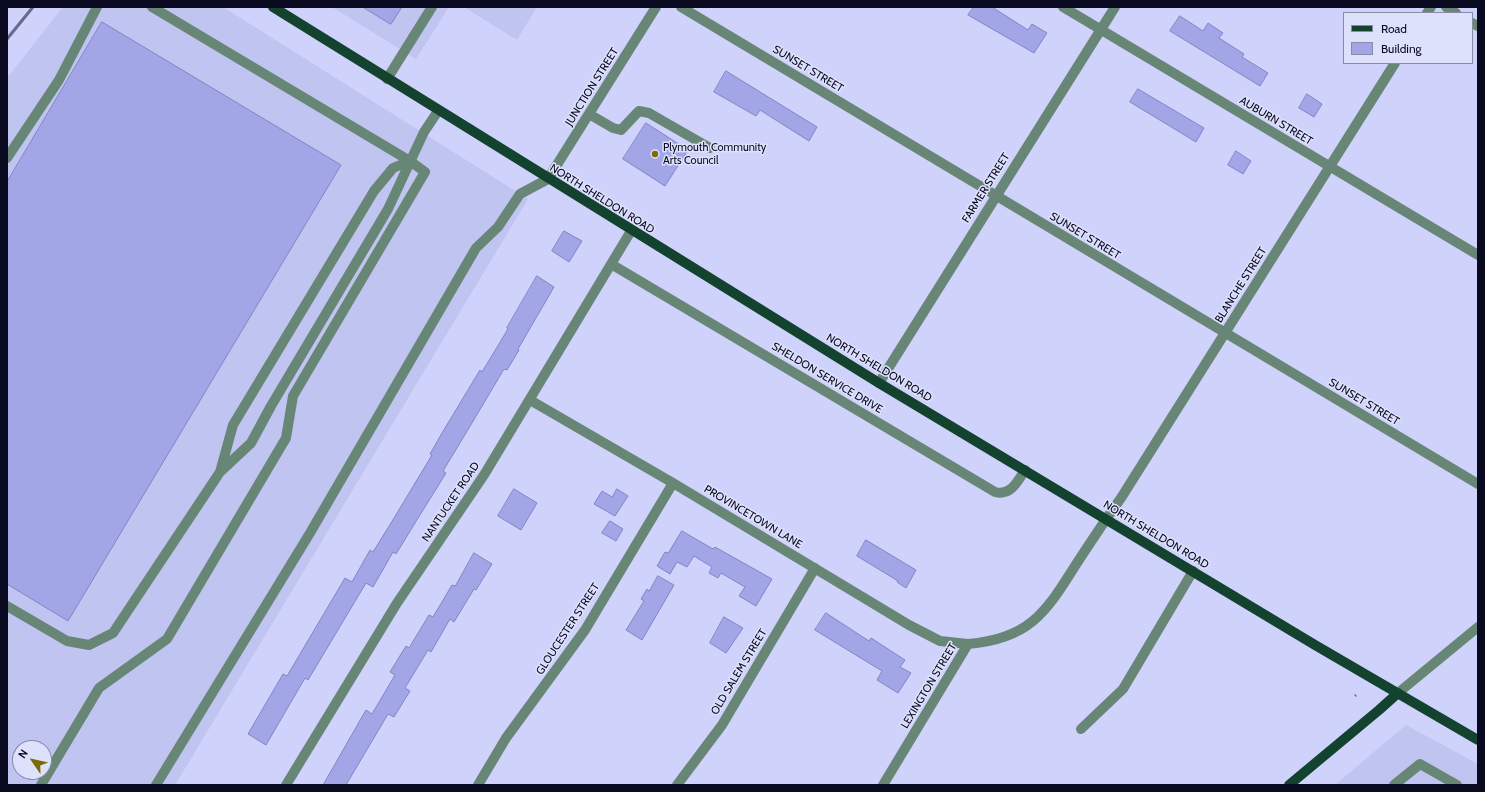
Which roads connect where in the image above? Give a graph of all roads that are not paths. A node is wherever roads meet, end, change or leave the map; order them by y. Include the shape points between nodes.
1 (97, 7) edge
2 (152, 7) edge
3 (272, 7) edge
4 (432, 7) edge
5 (656, 7) edge
6 (681, 7) edge
7 (1063, 7) edge
8 (1115, 7) edge
9 (1100, 30) junction
10 (1394, 64) edge
11 (387, 79) junction
12 (438, 111) junction
13 (589, 114) junction
14 (710, 148) dead end
15 (7, 158) edge
16 (410, 161) junction
17 (1330, 167) junction
18 (548, 179) junction
19 (996, 196) junction
20 (631, 231) junction
21 (1478, 255) edge
22 (611, 264) junction
23 (1225, 333) junction
24 (879, 383) junction
25 (530, 400) junction
26 (1025, 470) junction
27 (220, 472) junction
28 (672, 483) junction
29 (1478, 484) edge
30 (1106, 519) junction
31 (815, 568) junction
32 (1193, 571) junction
33 (7, 606) edge
34 (1478, 627) edge
35 (968, 644) junction
36 (1398, 693) junction
37 (1081, 729) dead end
38 (1478, 740) edge
39 (41, 785) edge
40 (156, 785) edge
41 (286, 785) edge
42 (478, 785) edge
43 (677, 785) edge
44 (883, 785) edge
45 (1289, 785) edge
46 (1394, 785) edge
47 (1457, 785) edge

1 - 15 street via 59,80
2 - 16 street
3 - 11 main road, NORTH SHELDON ROAD
4 - 11 street
5 - 13 street, JUNCTION STREET
6 - 19 street, SUNSET STREET
7 - 9 street, AUBURN STREET
8 - 9 street, FARMER STREET
9 - 17 street, AUBURN STREET
9 - 19 street, FARMER STREET
10 - 17 street, BLANCHE STREET
11 - 12 main road, NORTH SHELDON ROAD
12 - 16 street
12 - 18 main road, NORTH SHELDON ROAD
13 - 14 street via 621,130 639,111 649,113
13 - 18 street, JUNCTION STREET
16 - 27 street via 388,209 251,443
16 - 27 street via 393,168 374,191 233,425
16 - 39 street via 425,172 293,396 286,438 182,614 167,639 99,688
17 - 21 street, AUBURN STREET
17 - 23 street, BLANCHE STREET
18 - 20 main road, NORTH SHELDON ROAD
18 - 40 street via 520,194 498,227 476,248 310,533
19 - 23 street, SUNSET STREET
19 - 24 street, FARMER STREET
20 - 22 street, NANTUCKET ROAD
20 - 24 main road, NORTH SHELDON ROAD
22 - 25 street, NANTUCKET ROAD
22 - 26 street, SHELDON SERVICE DRIVE via 995,492 1004,493 1012,490
23 - 29 street, SUNSET STREET
23 - 30 street, BLANCHE STREET
24 - 26 main road, NORTH SHELDON ROAD
25 - 28 street, PROVINCETOWN LANE
25 - 41 street, NANTUCKET ROAD via 484,475 393,610
26 - 30 main road, NORTH SHELDON ROAD
27 - 33 street via 113,633 89,645 67,642
28 - 31 street, PROVINCETOWN LANE
28 - 42 street, GLOUCESTER STREET via 585,630 510,732
30 - 32 main road, NORTH SHELDON ROAD
30 - 35 street, LEXINGTON STREET via 1054,600 1039,618 1004,638
31 - 35 street, PROVINCETOWN LANE via 940,641
31 - 43 street, OLD SALEM STREET via 722,725
32 - 36 main road, NORTH SHELDON ROAD
32 - 37 street via 1123,689
34 - 36 street
35 - 44 street, LEXINGTON STREET
36 - 38 main road, NORTH SHELDON ROAD
36 - 45 main road
46 - 47 street via 1420,764

